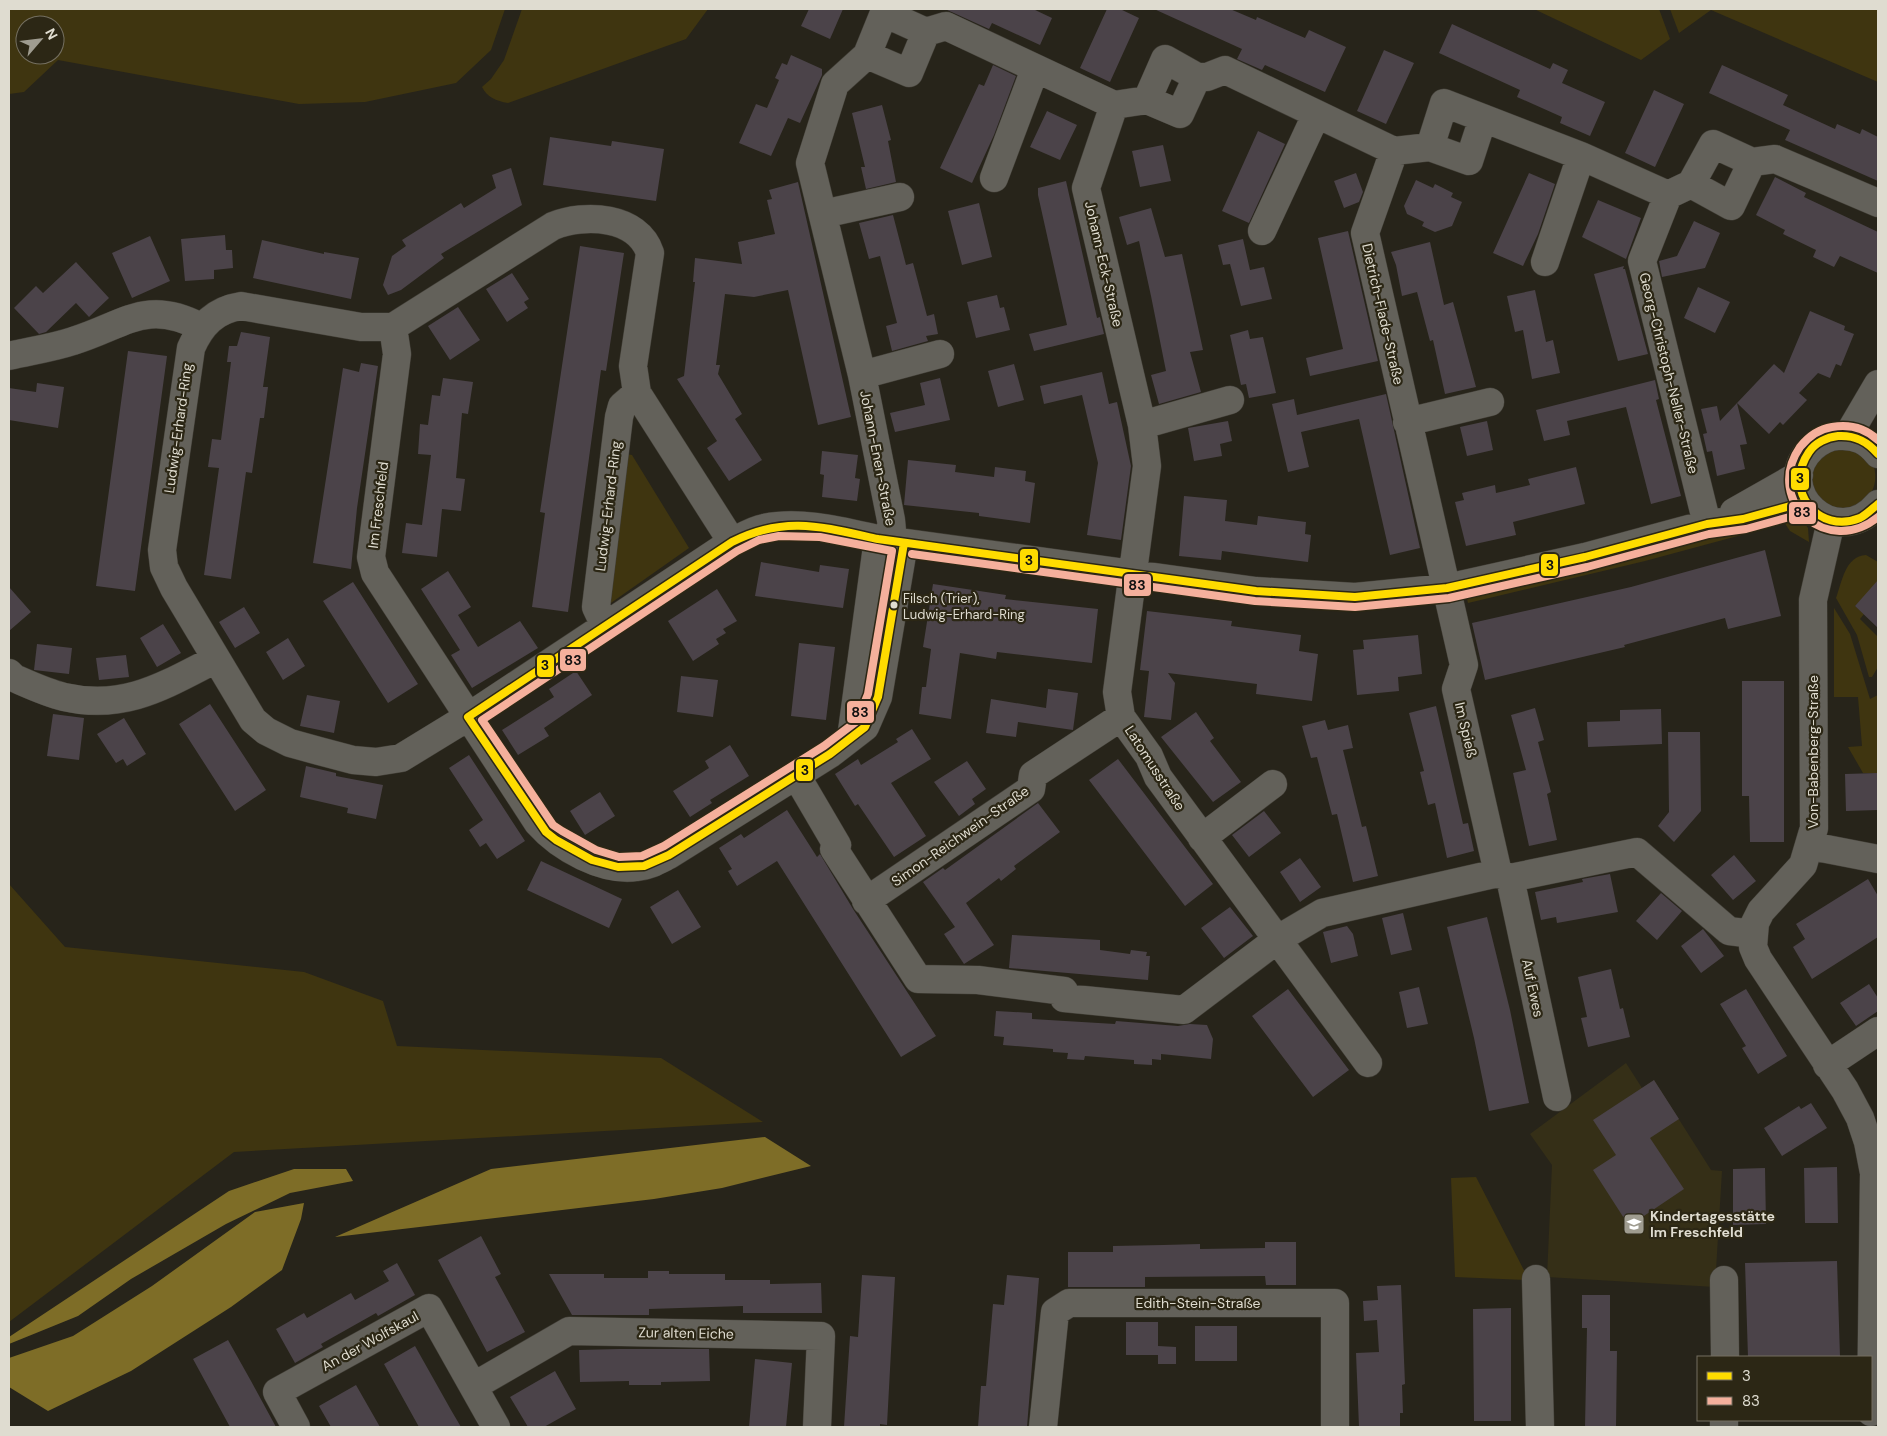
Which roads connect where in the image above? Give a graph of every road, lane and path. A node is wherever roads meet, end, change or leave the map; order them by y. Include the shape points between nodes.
1 (926, 32) junction
2 (867, 55) junction
3 (1035, 69) junction
4 (1197, 77) junction
5 (1147, 100) junction
6 (1114, 105) junction
7 (1316, 115) junction
8 (1483, 118) junction
9 (1430, 146) junction
10 (1394, 151) junction
11 (1581, 156) junction
12 (1752, 162) junction
13 (994, 178) dead end
14 (1680, 190) junction
15 (900, 197) dead end
16 (1878, 204) edge
17 (822, 214) junction
18 (1262, 231) dead end
19 (1545, 262) dead end
20 (201, 327) junction
21 (393, 327) junction
22 (940, 354) dead end
23 (9, 356) edge
24 (862, 375) junction
25 (1878, 384) edge
26 (637, 393) junction
27 (1230, 400) dead end
28 (1490, 402) dead end
29 (1407, 422) junction
30 (1142, 425) junction
31 (1869, 440) edge
32 (1799, 475) junction
33 (1805, 502) junction
34 (1874, 516) edge
35 (1831, 521) junction
36 (1710, 524) junction
37 (892, 541) junction
38 (732, 542) junction
39 (1132, 575) junction
40 (1447, 588) junction
41 (605, 626) junction
42 (216, 659) junction
43 (9, 673) edge
44 (468, 717) junction
45 (1121, 717) junction
46 (796, 775) junction
47 (1273, 784) dead end
48 (1202, 838) junction
49 (1811, 846) junction
50 (1878, 859) edge
51 (1504, 875) junction
52 (866, 901) junction
53 (1753, 934) junction
54 (1278, 939) junction
55 (1878, 1030) edge
56 (1368, 1063) dead end
57 (1827, 1065) junction
58 (1556, 1098) dead end
59 (1536, 1279) dead end
60 (1724, 1280) dead end
61 (1725, 1356) edge
62 (1872, 1356) edge
63 (474, 1386) junction
64 (296, 1427) edge
65 (496, 1427) edge
66 (817, 1427) edge
67 (1043, 1427) edge
68 (1335, 1427) edge
69 (1540, 1427) edge

1 - 2 street via 908,73
1 - 2 street via 884,13
1 - 3 street via 946,26
2 - 17 street, Johann-Enen-Straße via 835,84 815,140 810,162
3 - 6 street
3 - 13 street
4 - 5 street via 1180,114
4 - 5 street via 1165,59
4 - 7 street via 1225,70
5 - 6 street
6 - 30 street, Johann-Eck-Straße via 1086,188
7 - 10 street
7 - 18 street
8 - 9 street via 1444,104
8 - 9 street via 1469,161
8 - 11 street
9 - 10 street
10 - 29 street, Dietrich-Flade-Straße via 1365,233
11 - 14 street
11 - 19 street
12 - 14 street, Georg-Christoph-Neller-Straße via 1713,144
12 - 14 street via 1731,206
12 - 16 street via 1775,159
14 - 36 street, Georg-Christoph-Neller-Straße via 1642,261
15 - 17 street
17 - 24 street, Johann-Enen-Straße
20 - 21 street via 223,311 241,306 362,327
20 - 23 street via 170,314 144,314 73,341
20 - 42 street, Ludwig-Erhard-Ring via 188,357 162,550 164,567 174,588
21 - 26 street via 553,226 577,219 616,223 637,232 648,245 650,253 633,366
21 - 44 street, Im Freschfeld via 397,354 371,557 375,572
22 - 24 street, Johann-Enen-Straße
24 - 37 street, Johann-Enen-Straße via 891,520
25 - 31 street
26 - 38 street
26 - 41 street, Ludwig-Erhard-Ring via 622,406 619,418 596,607
27 - 30 street
28 - 29 street
29 - 40 street, Dietrich-Flade-Straße
30 - 39 street, Johann-Eck-Straße via 1148,466
31 - 32 street via 1832,436 1818,442 1807,453
32 - 33 street
32 - 36 street
33 - 35 street via 1819,516
33 - 36 street via 1743,519
34 - 35 street via 1844,523
35 - 49 street, Von-Babenberg-Straße via 1813,600 1814,828
36 - 40 street, Ludwig-Erhard-Ring via 1585,557
37 - 38 street, Ludwig-Erhard-Ring via 837,530 782,526 762,528
37 - 39 street, Ludwig-Erhard-Ring
37 - 46 street, Johann-Enen-Straße via 878,697 865,727 851,740
38 - 41 street, Ludwig-Erhard-Ring
39 - 40 street, Ludwig-Erhard-Ring via 1309,596 1355,597
39 - 45 street, Latomusstraße via 1117,692
40 - 51 street, Im Spieß via 1464,665 1456,688
41 - 44 street, Ludwig-Erhard-Ring
42 - 43 street via 155,690 115,702 65,697 14,678
42 - 44 street, Ludwig-Erhard-Ring via 253,720 266,731 290,743 353,760 376,762 401,758
44 - 46 street, Im Freschfeld via 546,832 595,861 623,868 646,866 669,855
45 - 48 street, Latomusstraße via 1149,756 1158,777
45 - 52 street, Simon-Reichwein-Straße via 1033,775 1031,789
46 - 52 street via 837,845 834,849
47 - 48 street
48 - 54 street, Latomusstraße
49 - 50 street
49 - 53 street, Von-Babenberg-Straße via 1803,865 1761,911 1754,923
51 - 53 street via 1638,852 1730,931
51 - 54 street via 1322,913
51 - 58 street, Auf Ewes
52 - 54 street via 918,979 978,980 1064,991 1064,998 1184,1010
53 - 57 street via 1758,959
54 - 56 street, Latomusstraße
55 - 57 street
57 - 62 street via 1860,1118 1874,1173
59 - 69 street
60 - 61 street
63 - 64 street, An der Wolfskaul via 429,1308 278,1392
63 - 65 street, An der Wolfskaul
63 - 66 street, Zur alten Eiche via 569,1331 821,1336
67 - 68 street, Edith-Stein-Straße via 1055,1312 1069,1304 1335,1303

